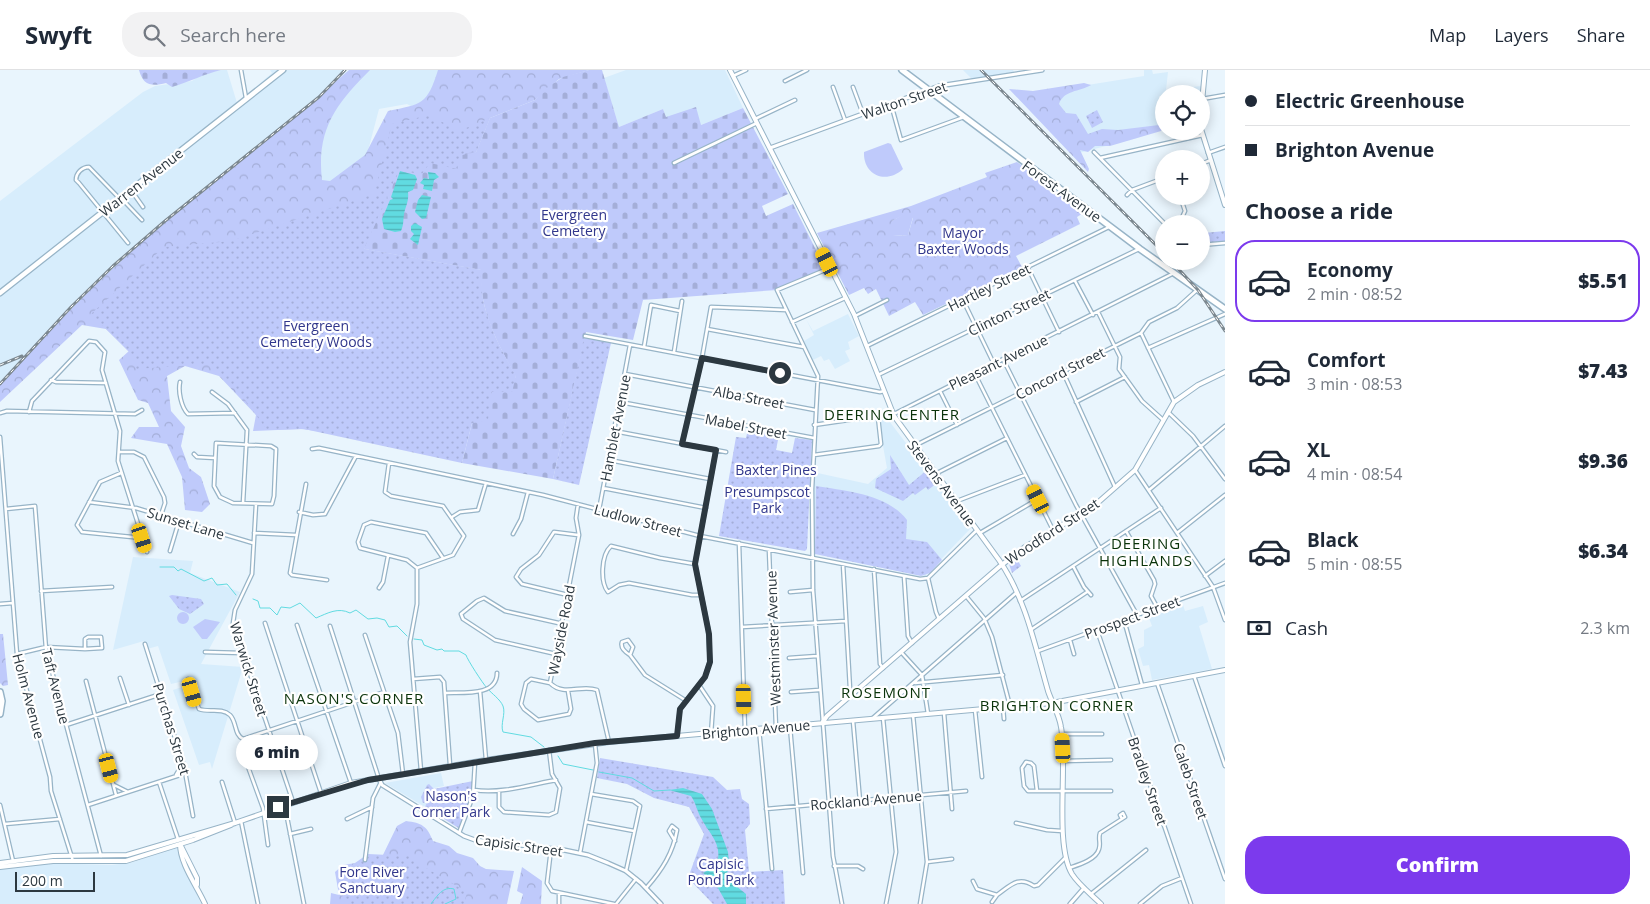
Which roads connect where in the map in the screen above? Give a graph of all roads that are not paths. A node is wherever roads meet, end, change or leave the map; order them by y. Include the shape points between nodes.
1 (241, 70) edge
2 (282, 70) edge
3 (730, 70) edge
4 (746, 70) edge
5 (807, 70) edge
6 (902, 70) edge
7 (1042, 70) edge
8 (1205, 70) edge
9 (1016, 72) edge
10 (733, 76) junction
11 (785, 81) dead end
12 (1203, 85) edge
13 (833, 87) dead end
14 (852, 87) dead end
15 (928, 90) junction
16 (1225, 95) edge
17 (246, 98) junction
18 (1210, 98) edge
19 (795, 100) dead end
20 (891, 104) junction
21 (863, 114) junction
22 (964, 118) junction
23 (846, 120) junction
24 (756, 121) junction
25 (1181, 140) edge
26 (770, 148) junction
27 (1225, 148) edge
28 (1094, 152) dead end
29 (1210, 152) edge
30 (1100, 158) junction
31 (1211, 160) edge
32 (674, 163) dead end
33 (1155, 181) edge
34 (130, 190) junction
35 (1132, 190) junction
36 (1127, 195) dead end
37 (120, 198) junction
38 (1225, 204) edge
39 (143, 207) dead end
40 (102, 213) junction
41 (1156, 215) edge
42 (142, 220) dead end
43 (1111, 227) junction
44 (128, 243) dead end
45 (1225, 243) edge
46 (1210, 244) edge
47 (1140, 249) junction
48 (830, 268) junction
49 (1028, 268) junction
50 (1174, 273) junction
51 (1075, 280) junction
52 (1197, 290) junction
53 (0, 293) edge
54 (1042, 296) junction
55 (845, 298) junction
56 (682, 300) dead end
57 (887, 300) dead end
58 (962, 300) junction
59 (786, 310) junction
60 (1225, 310) edge
61 (680, 311) junction
62 (1098, 312) junction
63 (1225, 314) edge
64 (1093, 315) junction
65 (855, 317) junction
66 (792, 322) junction
67 (976, 327) junction
68 (707, 329) junction
69 (1059, 332) junction
70 (1141, 333) junction
71 (585, 336) dead end
72 (630, 345) junction
73 (867, 346) junction
74 (1115, 346) junction
75 (644, 347) junction
76 (804, 347) junction
77 (1148, 348) junction
78 (674, 352) junction
79 (702, 358) junction
80 (1003, 360) junction
81 (994, 364) junction
82 (1063, 372) junction
83 (1225, 372) edge
84 (625, 374) junction
85 (975, 374) junction
86 (878, 375) junction
87 (1125, 378) junction
88 (818, 379) junction
89 (51, 380) junction
90 (180, 382) dead end
91 (106, 383) junction
92 (695, 387) junction
93 (884, 391) junction
94 (940, 391) junction
95 (212, 392) dead end
96 (1020, 393) junction
97 (620, 402) junction
98 (1076, 402) junction
99 (1174, 402) junction
100 (992, 408) junction
101 (142, 410) dead end
102 (815, 410) junction
103 (1167, 411) junction
104 (28, 412) junction
105 (0, 413) edge
106 (115, 413) junction
107 (235, 413) junction
108 (892, 414) junction
109 (689, 415) junction
110 (878, 417) junction
111 (1162, 419) junction
112 (814, 425) junction
113 (957, 425) junction
114 (1225, 426) edge
115 (614, 431) junction
116 (0, 437) edge
117 (814, 438) junction
118 (1007, 438) junction
119 (682, 444) junction
120 (246, 445) junction
121 (915, 446) junction
122 (1201, 447) junction
123 (312, 449) dead end
124 (716, 450) junction
125 (120, 452) junction
126 (726, 452) dead end
127 (194, 454) dead end
128 (814, 455) junction
129 (356, 456) junction
130 (215, 458) junction
131 (609, 460) junction
132 (389, 463) junction
133 (1135, 470) junction
134 (121, 473) junction
135 (935, 474) junction
136 (1025, 475) junction
137 (1225, 478) edge
138 (711, 479) junction
139 (486, 483) junction
140 (306, 484) dead end
141 (1115, 487) junction
142 (603, 488) junction
143 (1149, 490) junction
144 (528, 492) junction
145 (1225, 495) edge
146 (1038, 499) junction
147 (955, 501) junction
148 (89, 502) junction
149 (243, 503) junction
150 (256, 504) junction
151 (578, 504) junction
152 (133, 507) junction
153 (706, 508) junction
154 (1160, 508) junction
155 (5, 510) junction
156 (599, 510) junction
157 (299, 512) junction
158 (1081, 514) junction
159 (161, 515) junction
160 (452, 517) junction
161 (180, 521) junction
162 (1053, 530) junction
163 (1126, 531) junction
164 (978, 532) junction
165 (254, 533) junction
166 (1177, 533) junction
167 (513, 534) dead end
168 (296, 535) junction
169 (579, 536) junction
170 (700, 536) junction
171 (142, 538) junction
172 (253, 543) junction
173 (738, 543) junction
174 (1100, 548) junction
175 (769, 549) junction
176 (170, 551) dead end
177 (147, 552) dead end
178 (388, 556) junction
179 (811, 556) junction
180 (444, 558) junction
181 (1225, 560) edge
182 (843, 563) junction
183 (695, 564) junction
184 (1002, 564) junction
185 (1073, 566) junction
186 (417, 568) junction
187 (874, 570) junction
188 (904, 576) junction
189 (1205, 576) junction
190 (928, 578) junction
191 (327, 580) dead end
192 (1225, 583) edge
193 (1213, 587) junction
194 (112, 588) dead end
195 (379, 588) dead end
196 (813, 590) junction
197 (41, 591) junction
198 (790, 592) dead end
199 (1087, 592) junction
200 (1016, 593) junction
201 (568, 595) junction
202 (701, 595) junction
203 (1091, 595) dead end
204 (965, 596) junction
205 (1020, 601) junction
206 (13, 603) junction
207 (0, 604) edge
208 (1157, 607) junction
209 (1137, 615) junction
210 (939, 618) junction
211 (985, 620) junction
212 (1124, 620) junction
213 (1225, 620) edge
214 (846, 621) junction
215 (265, 623) dead end
216 (814, 623) junction
217 (563, 624) junction
218 (298, 625) dead end
219 (772, 625) junction
220 (330, 626) dead end
221 (742, 627) junction
222 (1032, 629) junction
223 (1097, 630) junction
224 (365, 635) dead end
225 (1070, 640) junction
226 (912, 643) junction
227 (145, 644) dead end
228 (46, 647) junction
229 (85, 649) junction
230 (1038, 650) junction
231 (205, 652) dead end
232 (901, 652) junction
233 (242, 653) junction
234 (17, 654) junction
235 (556, 654) junction
236 (1074, 654) dead end
237 (630, 655) junction
238 (817, 656) junction
239 (789, 658) dead end
240 (882, 668) junction
241 (1225, 670) edge
242 (497, 673) dead end
243 (922, 675) junction
244 (1003, 676) junction
245 (1194, 676) junction
246 (120, 678) dead end
247 (188, 679) dead end
248 (413, 679) junction
249 (86, 681) dead end
250 (924, 682) junction
251 (913, 683) junction
252 (1156, 683) junction
253 (550, 684) junction
254 (699, 685) junction
255 (1142, 685) junction
256 (819, 690) junction
257 (1116, 690) junction
258 (480, 691) junction
259 (568, 691) junction
260 (0, 692) edge
261 (384, 692) junction
262 (791, 692) dead end
263 (445, 693) junction
264 (854, 693) junction
265 (161, 694) junction
266 (685, 700) junction
267 (355, 702) junction
268 (1052, 703) junction
269 (129, 704) junction
270 (1010, 706) junction
271 (1003, 707) junction
272 (975, 710) junction
273 (326, 711) junction
274 (944, 713) junction
275 (0, 714) edge
276 (928, 714) junction
277 (95, 716) junction
278 (913, 716) junction
279 (883, 718) junction
280 (872, 719) junction
281 (1004, 719) dead end
282 (297, 720) junction
283 (853, 721) junction
284 (822, 723) junction
285 (66, 725) junction
286 (790, 726) junction
287 (776, 728) junction
288 (759, 729) junction
289 (268, 730) junction
290 (745, 730) junction
291 (711, 734) junction
292 (1062, 734) junction
293 (1102, 734) dead end
294 (677, 736) junction
295 (609, 742) junction
296 (595, 743) junction
297 (549, 750) junction
298 (486, 760) junction
299 (1111, 760) dead end
300 (1063, 761) junction
301 (1224, 761) edge
302 (475, 762) junction
303 (183, 763) junction
304 (247, 764) dead end
305 (1225, 766) edge
306 (450, 767) junction
307 (186, 773) junction
308 (421, 773) junction
309 (176, 775) junction
310 (403, 776) junction
311 (982, 777) dead end
312 (379, 779) junction
313 (556, 780) junction
314 (159, 781) junction
315 (222, 782) dead end
316 (351, 783) junction
317 (380, 784) junction
318 (113, 785) junction
319 (474, 790) junction
320 (966, 791) dead end
321 (1037, 791) junction
322 (1111, 791) dead end
323 (128, 792) junction
324 (499, 792) junction
325 (952, 792) junction
326 (1064, 792) junction
327 (321, 793) junction
328 (591, 794) junction
329 (921, 795) junction
330 (116, 796) junction
331 (891, 798) junction
332 (860, 801) junction
333 (293, 802) junction
334 (829, 804) junction
335 (87, 805) junction
336 (285, 805) junction
337 (0, 806) edge
338 (797, 806) junction
339 (372, 807) junction
340 (766, 809) junction
341 (952, 809) dead end
342 (263, 812) junction
343 (193, 816) dead end
344 (60, 817) junction
345 (347, 819) dead end
346 (1122, 819) dead end
347 (241, 821) junction
348 (586, 822) junction
349 (235, 823) junction
350 (1016, 823) dead end
351 (5, 824) junction
352 (311, 829) dead end
353 (634, 831) junction
354 (1064, 831) junction
355 (459, 833) junction
356 (290, 834) junction
357 (193, 840) junction
358 (674, 841) junction
359 (179, 842) junction
360 (268, 845) dead end
361 (551, 849) junction
362 (1146, 850) dead end
363 (580, 853) junction
364 (188, 856) junction
365 (1066, 857) junction
366 (72, 859) junction
367 (952, 859) dead end
368 (100, 860) junction
369 (365, 860) dead end
370 (927, 862) junction
371 (14, 863) junction
372 (0, 865) edge
373 (834, 866) junction
374 (1069, 868) junction
375 (772, 869) dead end
376 (863, 869) dead end
377 (626, 871) junction
378 (803, 873) dead end
379 (636, 878) junction
380 (1182, 878) junction
381 (1225, 879) edge
382 (973, 881) dead end
383 (197, 886) junction
384 (647, 887) junction
385 (1084, 888) junction
386 (559, 894) junction
387 (1091, 894) junction
388 (997, 896) junction
389 (593, 900) junction
390 (992, 902) dead end
391 (205, 904) edge
392 (258, 904) edge
393 (304, 904) edge
394 (558, 904) edge
395 (592, 904) edge
396 (615, 904) edge
397 (661, 904) edge
398 (842, 904) edge
399 (886, 904) edge
400 (920, 904) edge
401 (1070, 904) edge
402 (1101, 904) edge
403 (1140, 904) edge
404 (1190, 904) edge

1 - 17 street
2 - 17 main road, Warren Avenue
3 - 10 main road, Stevens Avenue
4 - 10 street
5 - 11 street
6 - 15 highway, Forest Avenue
7 - 9 street, Walton Street
8 - 12 main road
9 - 15 street, Walton Street
10 - 24 main road, Stevens Avenue
13 - 23 street
14 - 21 street
15 - 20 street, Walton Street
15 - 22 highway, Forest Avenue
16 - 18 street
17 - 34 main road, Warren Avenue
19 - 24 street
20 - 21 street, Walton Street
20 - 22 street via 901,140
21 - 23 street, Walton Street
22 - 43 highway, Forest Avenue
23 - 26 street, Walton Street
24 - 26 main road, Stevens Avenue
24 - 32 street
25 - 30 street
26 - 48 main road, Stevens Avenue
27 - 29 street
28 - 30 street
30 - 35 street
31 - 38 main road
33 - 35 street
34 - 37 main road, Warren Avenue
34 - 39 street
35 - 36 street
35 - 41 street
37 - 40 main road, Warren Avenue
37 - 40 street via 95,170 86,167 80,171 76,180
37 - 42 street
40 - 44 street
40 - 53 main road, Warren Avenue
43 - 47 highway, Forest Avenue
43 - 49 street, Hartley Street
45 - 46 street
47 - 50 highway, Forest Avenue
47 - 51 street, Clinton Street
48 - 55 main road, Stevens Avenue
48 - 59 street via 777,290
49 - 54 street
49 - 58 street, Hartley Street
50 - 52 highway, Forest Avenue
50 - 62 street, Pleasant Avenue
51 - 54 street, Clinton Street
51 - 64 street
52 - 60 highway, Forest Avenue
52 - 70 street, Concord Street via 1177,308 1149,322
54 - 67 street, Clinton Street
54 - 69 street
55 - 65 main road, Stevens Avenue
55 - 66 street
56 - 61 street
57 - 65 street
58 - 67 street
58 - 73 street, Hartley Street
59 - 66 street
59 - 68 street via 712,307
61 - 75 street via 651,305
61 - 78 street
62 - 64 street, Pleasant Avenue
62 - 74 street
63 - 77 street
64 - 69 street, Pleasant Avenue
65 - 73 main road, Stevens Avenue
66 - 76 street
67 - 81 street
67 - 86 street, Clinton Street
68 - 76 street
68 - 79 street
69 - 80 street, Pleasant Avenue
70 - 74 street, Concord Street
70 - 77 street
71 - 72 street
72 - 75 street
72 - 84 street, Hamblet Avenue
73 - 86 main road, Stevens Avenue
74 - 82 street, Concord Street
74 - 87 street via 1120,357 1118,366
75 - 78 street
76 - 88 street
77 - 99 street
78 - 79 street
79 - 88 street
79 - 92 street
80 - 81 street, Pleasant Avenue
80 - 96 street
81 - 85 street, Pleasant Avenue
82 - 96 street, Concord Street
82 - 98 street
83 - 99 main road, Woodford Street
84 - 92 street, Alba Street
84 - 97 street, Hamblet Avenue
85 - 94 street, Pleasant Avenue
85 - 100 street
86 - 93 main road, Stevens Avenue
87 - 98 street
87 - 111 street via 1147,407
88 - 93 street
88 - 102 street
89 - 91 street
89 - 91 street via 91,341 105,352 102,368
89 - 104 street via 32,401
90 - 107 street via 180,394 188,414
91 - 106 street
92 - 102 street, Alba Street
92 - 109 street
93 - 108 main road, Stevens Avenue
94 - 108 street, Pleasant Avenue
94 - 113 street
95 - 107 street
96 - 100 street, Concord Street
96 - 158 street
97 - 109 street, Mabel Street
97 - 115 street, Hamblet Avenue
98 - 141 street
99 - 103 main road, Woodford Street
100 - 113 street, Concord Street
100 - 118 street
101 - 106 street via 135,414
102 - 112 street
103 - 111 main road, Woodford Street
103 - 122 street
104 - 105 street
104 - 106 street
106 - 125 street via 120,431
107 - 120 street via 246,430
108 - 110 street, Pleasant Avenue
108 - 121 main road, Stevens Avenue
109 - 117 street, Mabel Street
109 - 119 street
110 - 112 street, Pleasant Avenue
110 - 128 street via 879,446
111 - 133 main road, Woodford Street
112 - 117 street
113 - 121 street, Concord Street
114 - 122 street
115 - 119 street
115 - 131 street, Hamblet Avenue
116 - 155 street, Holm Avenue
117 - 128 street
118 - 135 street
118 - 136 street
119 - 124 street
120 - 130 street via 216,444
120 - 149 street
120 - 150 street via 271,446 276,452 274,502
121 - 135 main road, Stevens Avenue
122 - 137 street
122 - 143 street
123 - 129 street, Ludlow Street
124 - 126 street
124 - 138 street
125 - 134 street via 117,458
125 - 159 street via 139,454 146,460 164,496
127 - 130 street via 197,458
128 - 179 street
129 - 132 street, Ludlow Street
129 - 157 street via 325,514
130 - 149 street via 216,492 228,502
131 - 138 street
131 - 142 street, Hamblet Avenue
132 - 139 street, Ludlow Street
132 - 160 street via 384,489 388,495 441,505
133 - 141 main road, Woodford Street
133 - 143 street
134 - 148 street via 102,480
134 - 152 street
135 - 147 main road, Stevens Avenue
136 - 146 street
136 - 147 street
138 - 153 street
139 - 144 street, Ludlow Street
139 - 160 street via 478,510 460,512
140 - 157 street
141 - 158 main road, Woodford Street
142 - 153 street
142 - 156 street, Hamblet Avenue
143 - 154 street
144 - 151 street, Ludlow Street
144 - 167 street
145 - 166 street
146 - 162 street
146 - 164 street
147 - 164 main road, Stevens Avenue
148 - 152 street, Sunset Lane
148 - 171 street via 77,523 82,532
149 - 150 street
150 - 165 street, Warwick Street
151 - 156 street, Ludlow Street
151 - 169 street, Wayside Road
152 - 159 street, Sunset Lane
152 - 171 street
153 - 170 street
154 - 163 street
154 - 166 street
155 - 197 street, Taft Avenue via 35,506
155 - 206 street, Holm Avenue
156 - 170 street, Ludlow Street
157 - 168 street
158 - 162 main road, Woodford Street
158 - 174 street
159 - 161 street, Sunset Lane
160 - 180 street via 464,536 457,552
161 - 172 street, Sunset Lane
161 - 176 street
162 - 184 main road, Woodford Street
163 - 174 street
163 - 208 street via 1154,580 1152,596
164 - 184 main road, Stevens Avenue
164 - 190 street
165 - 168 street
165 - 172 street, Warwick Street
166 - 189 street
168 - 191 street via 290,573
169 - 201 street, Wayside Road
169 - 201 street via 554,532 540,555 521,569 516,577 522,584
170 - 173 street, Ludlow Street
170 - 183 street
171 - 177 street
172 - 233 street, Warwick Street via 250,579 233,620
173 - 175 street, Ludlow Street
173 - 221 street
174 - 185 street
174 - 209 street
175 - 179 street, Ludlow Street
175 - 219 street, Westminster Avenue
178 - 180 street via 360,548 358,539 366,523 426,533
178 - 186 street via 409,561
178 - 195 street
179 - 182 street, Ludlow Street
179 - 196 street
180 - 186 street
181 - 189 street
182 - 187 street, Ludlow Street
182 - 214 street
183 - 202 street
183 - 202 street via 611,546 602,578 608,592 629,583
184 - 200 main road, Stevens Avenue
184 - 204 main road, Woodford Street
185 - 199 street
185 - 205 street
186 - 248 street via 417,604 410,642
187 - 188 street, Ludlow Street
187 - 240 street
188 - 190 street, Ludlow Street
188 - 226 street via 908,636
189 - 193 street
190 - 210 street
192 - 193 street, Prospect Street
193 - 208 street, Prospect Street
193 - 213 street
194 - 197 street
196 - 198 street
196 - 216 street
197 - 228 street, Taft Avenue
199 - 203 street
199 - 222 street
200 - 205 main road, Stevens Avenue
200 - 211 street
201 - 217 street, Wayside Road
202 - 254 street via 710,658 707,674
204 - 210 main road, Woodford Street
204 - 211 street
205 - 222 main road, Stevens Avenue
206 - 207 street
206 - 234 street, Holm Avenue
208 - 209 street, Prospect Street
209 - 212 street, Prospect Street
210 - 226 main road, Woodford Street
211 - 243 street
211 - 244 street
212 - 223 street, Prospect Street
212 - 255 street
214 - 216 street
214 - 264 street via 850,689
215 - 282 street
216 - 219 street
216 - 238 street
217 - 235 street, Wayside Road
217 - 235 street via 505,611 484,598 462,614 463,620 495,640
218 - 273 street
219 - 221 street
219 - 287 street, Westminster Avenue
220 - 267 street
221 - 290 street
222 - 230 main road, Stevens Avenue
223 - 225 street, Prospect Street
223 - 257 street, Bradley Street
224 - 261 street
225 - 230 street, Prospect Street
225 - 236 street
226 - 232 main road, Woodford Street
227 - 265 street, Purchas Street
228 - 229 street
228 - 234 street
228 - 285 street, Taft Avenue
229 - 229 street via 86,638 101,637 102,649
230 - 268 main road, Stevens Avenue
231 - 233 street
232 - 240 main road, Woodford Street
232 - 243 street
233 - 289 street, Warwick Street
234 - 344 street, Holm Avenue
235 - 253 street, Wayside Road
237 - 237 street via 624,651 622,642 628,640 633,647
237 - 266 street via 645,675
238 - 239 street
238 - 256 street
240 - 264 main road, Woodford Street
241 - 245 main road, Brighton Avenue
242 - 258 street via 491,688
243 - 250 street
243 - 251 street
244 - 250 street
244 - 270 street
245 - 252 main road, Brighton Avenue
245 - 301 street
246 - 269 street
247 - 289 street via 199,709 230,715 240,738
248 - 263 street via 442,678
248 - 308 street
249 - 277 street
250 - 251 street
250 - 276 street
251 - 280 street
252 - 255 main road, Brighton Avenue
252 - 381 street, Caleb Street
253 - 259 street, Wayside Road
253 - 259 street via 531,679 526,683 521,704 538,720 569,714
254 - 266 street
254 - 291 street via 713,706
255 - 257 main road, Brighton Avenue
256 - 262 street
256 - 284 street
257 - 268 main road, Brighton Avenue
257 - 380 street, Bradley Street
258 - 263 street
258 - 298 street
259 - 295 street, Wayside Road via 597,690
260 - 275 highway
261 - 267 street
261 - 310 street via 399,739
263 - 306 street
264 - 284 main road, Woodford Street
265 - 269 street
265 - 303 street, Purchas Street
266 - 294 street via 678,718
267 - 273 street
267 - 312 street
268 - 270 main road, Brighton Avenue
268 - 292 main road, Stevens Avenue
269 - 277 street
270 - 271 main road, Brighton Avenue
271 - 272 main road, Brighton Avenue
271 - 281 street
272 - 274 main road, Brighton Avenue
272 - 311 street
273 - 282 street
273 - 316 street
274 - 276 main road, Brighton Avenue
274 - 325 street
276 - 278 main road, Brighton Avenue
277 - 285 street
277 - 318 street
278 - 279 main road, Brighton Avenue
278 - 329 street
279 - 280 main road, Brighton Avenue
279 - 331 street
280 - 283 main road, Brighton Avenue
282 - 289 street
282 - 327 street
283 - 284 main road, Brighton Avenue
283 - 332 street
284 - 286 main road, Brighton Avenue
284 - 334 street
285 - 335 street, Taft Avenue
286 - 287 main road, Brighton Avenue
286 - 338 street
287 - 288 main road, Brighton Avenue
288 - 290 main road, Brighton Avenue
288 - 340 street
289 - 333 street, Warwick Street
290 - 291 main road, Brighton Avenue
291 - 294 main road, Brighton Avenue
292 - 293 street
292 - 300 main road, Stevens Avenue
294 - 295 main road, Brighton Avenue
295 - 296 main road, Brighton Avenue
296 - 297 main road, Brighton Avenue
296 - 328 street via 596,763
297 - 298 main road, Brighton Avenue
297 - 313 street via 552,774
298 - 302 main road, Brighton Avenue
299 - 300 street
300 - 326 main road, Stevens Avenue
301 - 305 street
302 - 306 main road, Brighton Avenue
302 - 319 street
303 - 307 street, Purchas Street
303 - 309 street
304 - 342 street
306 - 308 main road, Brighton Avenue
307 - 309 street
307 - 343 street, Purchas Street
308 - 310 main road, Brighton Avenue
309 - 314 street
310 - 312 main road, Brighton Avenue
312 - 316 main road, Brighton Avenue
312 - 317 street
313 - 324 street
313 - 324 street via 560,794 557,810 552,815 504,812 500,807
314 - 323 street
314 - 359 street
315 - 349 street
316 - 327 main road, Brighton Avenue
317 - 339 street via 374,793
317 - 355 street, Capisic Street
318 - 323 street
318 - 330 street
319 - 324 street
319 - 355 street
320 - 325 street, Rockland Avenue
321 - 321 street via 1028,791 1025,787 1022,767 1026,762 1034,766
321 - 326 street
322 - 326 street
323 - 330 street
325 - 329 street, Rockland Avenue
325 - 341 street
326 - 354 main road, Stevens Avenue
327 - 333 main road, Brighton Avenue
328 - 348 street
328 - 353 street via 639,803
329 - 331 street, Rockland Avenue
329 - 370 street
330 - 335 street
331 - 332 street, Rockland Avenue
331 - 399 street via 896,852
332 - 334 street, Rockland Avenue
333 - 336 main road, Brighton Avenue
334 - 338 street, Rockland Avenue
334 - 373 street
335 - 368 street, Taft Avenue
336 - 342 main road, Brighton Avenue
336 - 356 street
337 - 351 street
338 - 340 street, Rockland Avenue
338 - 378 street
339 - 345 street
339 - 369 street
340 - 375 street
342 - 347 main road, Brighton Avenue
342 - 360 street
344 - 351 street
344 - 366 street, Holm Avenue
346 - 374 street via 1100,833 1097,853
347 - 349 main road, Brighton Avenue
347 - 392 street
348 - 353 street
348 - 363 street
349 - 357 main road, Brighton Avenue
349 - 359 main road, Brighton Avenue
350 - 354 street
351 - 371 street
352 - 356 street
353 - 377 street
354 - 365 main road, Stevens Avenue
355 - 361 street, Capisic Street via 480,842
356 - 393 street
357 - 359 main road, Brighton Avenue
357 - 364 main road
358 - 358 street via 676,830 672,826 669,831
358 - 384 street via 662,869
359 - 364 main road
359 - 368 main road, Brighton Avenue via 132,860
359 - 383 main road
361 - 363 street, Capisic Street
361 - 386 street via 548,886
362 - 387 street
363 - 377 street, Capisic Street
364 - 383 main road
365 - 374 main road, Stevens Avenue
365 - 388 street via 1038,885 1020,880
366 - 368 main road, Brighton Avenue
366 - 371 main road, Brighton Avenue
367 - 370 street
370 - 400 street
371 - 372 main road, Brighton Avenue
373 - 376 street
373 - 398 street
374 - 385 main road, Stevens Avenue
377 - 379 street, Capisic Street
379 - 384 street, Capisic Street
379 - 396 street
380 - 403 street via 1162,886
380 - 404 street, Bradley Street
382 - 388 street via 977,889
383 - 391 main road
384 - 397 street, Capisic Street
385 - 387 main road, Stevens Avenue
385 - 401 street
386 - 389 street
386 - 394 street
387 - 402 main road, Stevens Avenue
388 - 390 street
389 - 395 street
389 - 396 street

